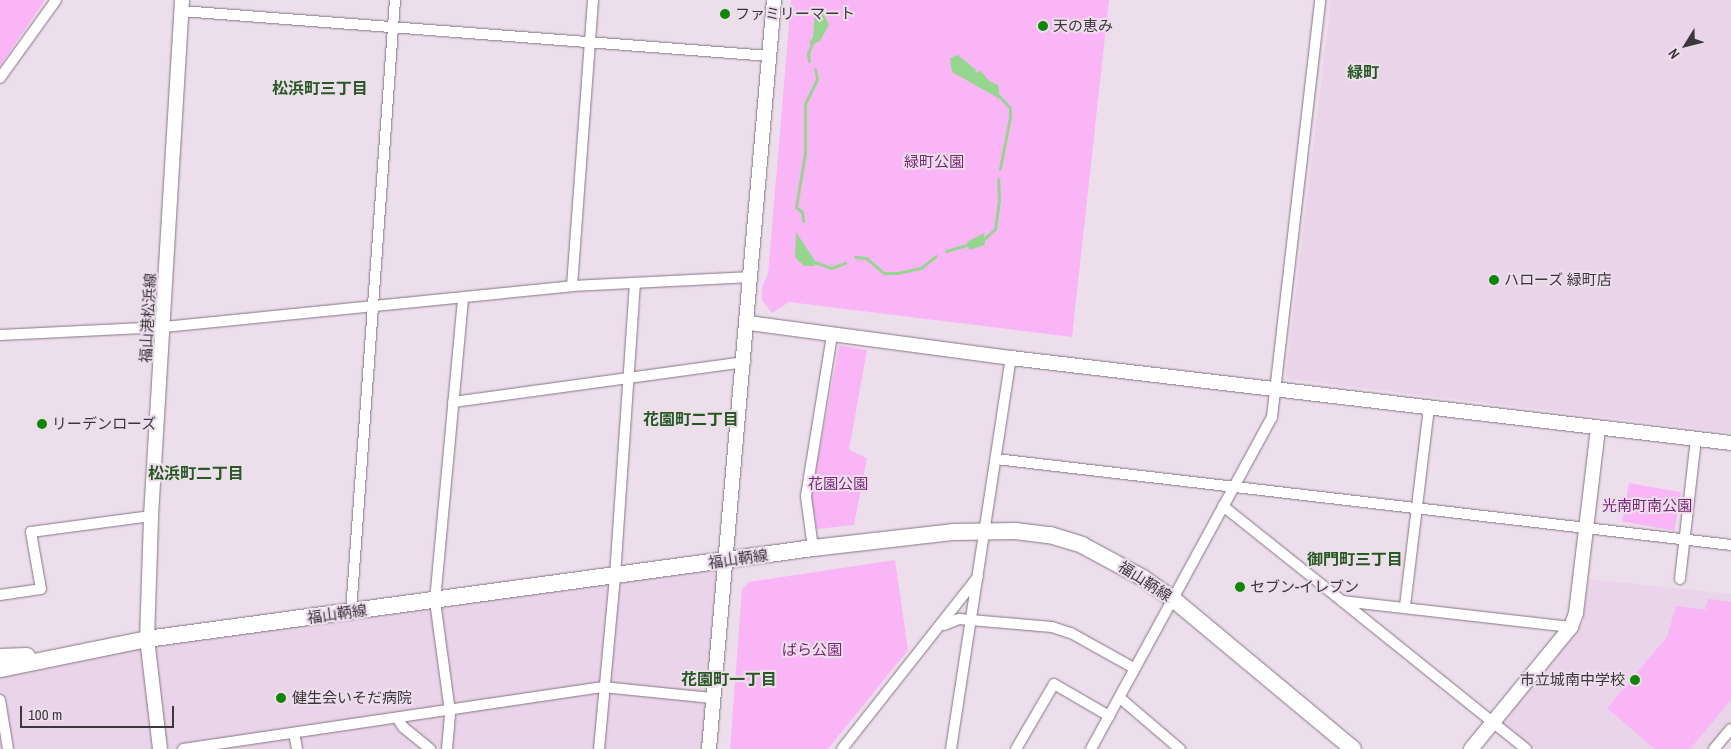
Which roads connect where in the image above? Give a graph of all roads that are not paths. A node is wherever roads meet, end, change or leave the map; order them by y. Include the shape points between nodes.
1 (56, 0) edge
2 (394, 0) edge
3 (593, 0) edge
4 (774, 0) edge
5 (1320, 0) edge
6 (182, 6) edge
7 (393, 25) junction
8 (590, 41) junction
9 (770, 56) junction
10 (0, 78) edge
11 (752, 277) junction
12 (635, 284) junction
13 (572, 286) junction
14 (463, 298) junction
15 (374, 307) junction
16 (748, 323) junction
17 (164, 327) junction
18 (0, 335) edge
19 (832, 335) junction
20 (1011, 358) junction
21 (745, 362) junction
22 (629, 380) junction
23 (1275, 388) junction
24 (453, 402) junction
25 (1429, 407) junction
26 (1598, 428) junction
27 (1696, 438) junction
28 (1731, 443) edge
29 (996, 459) junction
30 (1234, 486) junction
31 (1223, 506) junction
32 (1416, 509) junction
33 (151, 516) junction
34 (1587, 530) junction
35 (986, 532) junction
36 (1685, 538) junction
37 (1731, 545) edge
38 (813, 548) junction
39 (726, 562) junction
40 (980, 575) junction
41 (615, 576) junction
42 (1680, 579) dead end
43 (0, 595) edge
44 (1173, 599) junction
45 (436, 601) junction
46 (1342, 601) junction
47 (1405, 606) junction
48 (351, 612) junction
49 (972, 619) junction
50 (943, 625) junction
51 (1571, 627) junction
52 (148, 639) junction
53 (57, 655) junction
54 (0, 657) edge
55 (1134, 668) junction
56 (0, 669) edge
57 (603, 686) junction
58 (712, 698) junction
59 (1120, 698) junction
60 (0, 700) edge
61 (450, 712) junction
62 (1109, 716) junction
63 (398, 719) junction
64 (1495, 723) junction
65 (1731, 729) edge
66 (294, 733) junction
67 (8, 749) edge
68 (160, 749) edge
69 (183, 749) edge
70 (297, 749) edge
71 (430, 749) edge
72 (446, 749) edge
73 (598, 749) edge
74 (709, 749) edge
75 (842, 749) edge
76 (951, 749) edge
77 (1016, 749) edge
78 (1091, 749) edge
79 (1180, 749) edge
80 (1353, 749) edge
81 (1471, 749) edge
82 (1526, 749) edge
83 (1714, 749) edge

1 - 10 street
2 - 7 street
3 - 8 street
4 - 9 street
5 - 23 street via 1275,363
6 - 7 street
6 - 17 street, 福山港松浜線
7 - 8 street
7 - 15 street
8 - 9 street
8 - 13 street
9 - 11 street
11 - 12 street
11 - 16 street
12 - 13 street
12 - 22 street
13 - 14 street
14 - 15 street
14 - 24 street
15 - 17 street
15 - 48 street
16 - 19 street
16 - 21 street
17 - 18 street
17 - 33 street, 福山港松浜線
19 - 20 street
19 - 38 street via 806,496
20 - 23 street
20 - 29 street
21 - 22 street
21 - 39 street
22 - 24 street
22 - 41 street
23 - 25 street
23 - 30 street via 1272,417
24 - 45 street
25 - 26 street
25 - 32 street
26 - 27 street
26 - 34 street
27 - 28 street
27 - 36 street
29 - 30 street
29 - 35 street
30 - 31 street
30 - 32 street
31 - 44 street
31 - 46 street
32 - 34 street
32 - 47 street
33 - 43 street via 31,532 40,589
33 - 52 street, 福山港松浜線
34 - 36 street
34 - 51 street
35 - 38 main road, 福山鞆線 via 954,532
35 - 40 street
35 - 44 main road, 福山鞆線 via 1033,533 1074,542 1112,559
36 - 37 street
36 - 42 street
38 - 39 main road, 福山鞆線
39 - 41 main road, 福山鞆線
39 - 58 street
40 - 49 street
40 - 50 street
41 - 45 main road, 福山鞆線
41 - 57 street
44 - 55 street
44 - 80 main road, 福山鞆線
45 - 48 main road, 福山鞆線
45 - 61 street
46 - 47 street
46 - 64 street
47 - 51 street
48 - 52 main road, 福山鞆線
49 - 50 street via 953,620
49 - 55 street via 1052,627 1071,633
49 - 76 street
50 - 75 street
51 - 64 street
52 - 53 main road, 福山鞆線
52 - 68 street, 福山港松浜線
53 - 54 main road, 福山鞆線
53 - 56 main road, 福山鞆線
55 - 59 street
57 - 58 street
57 - 61 street
57 - 73 street
58 - 74 street
59 - 62 street
59 - 79 street
60 - 67 street
61 - 63 street
61 - 72 street
62 - 77 street via 1054,684
62 - 78 street
63 - 66 street
63 - 71 street
64 - 81 street
64 - 82 street
65 - 83 street
66 - 69 street
66 - 70 street

